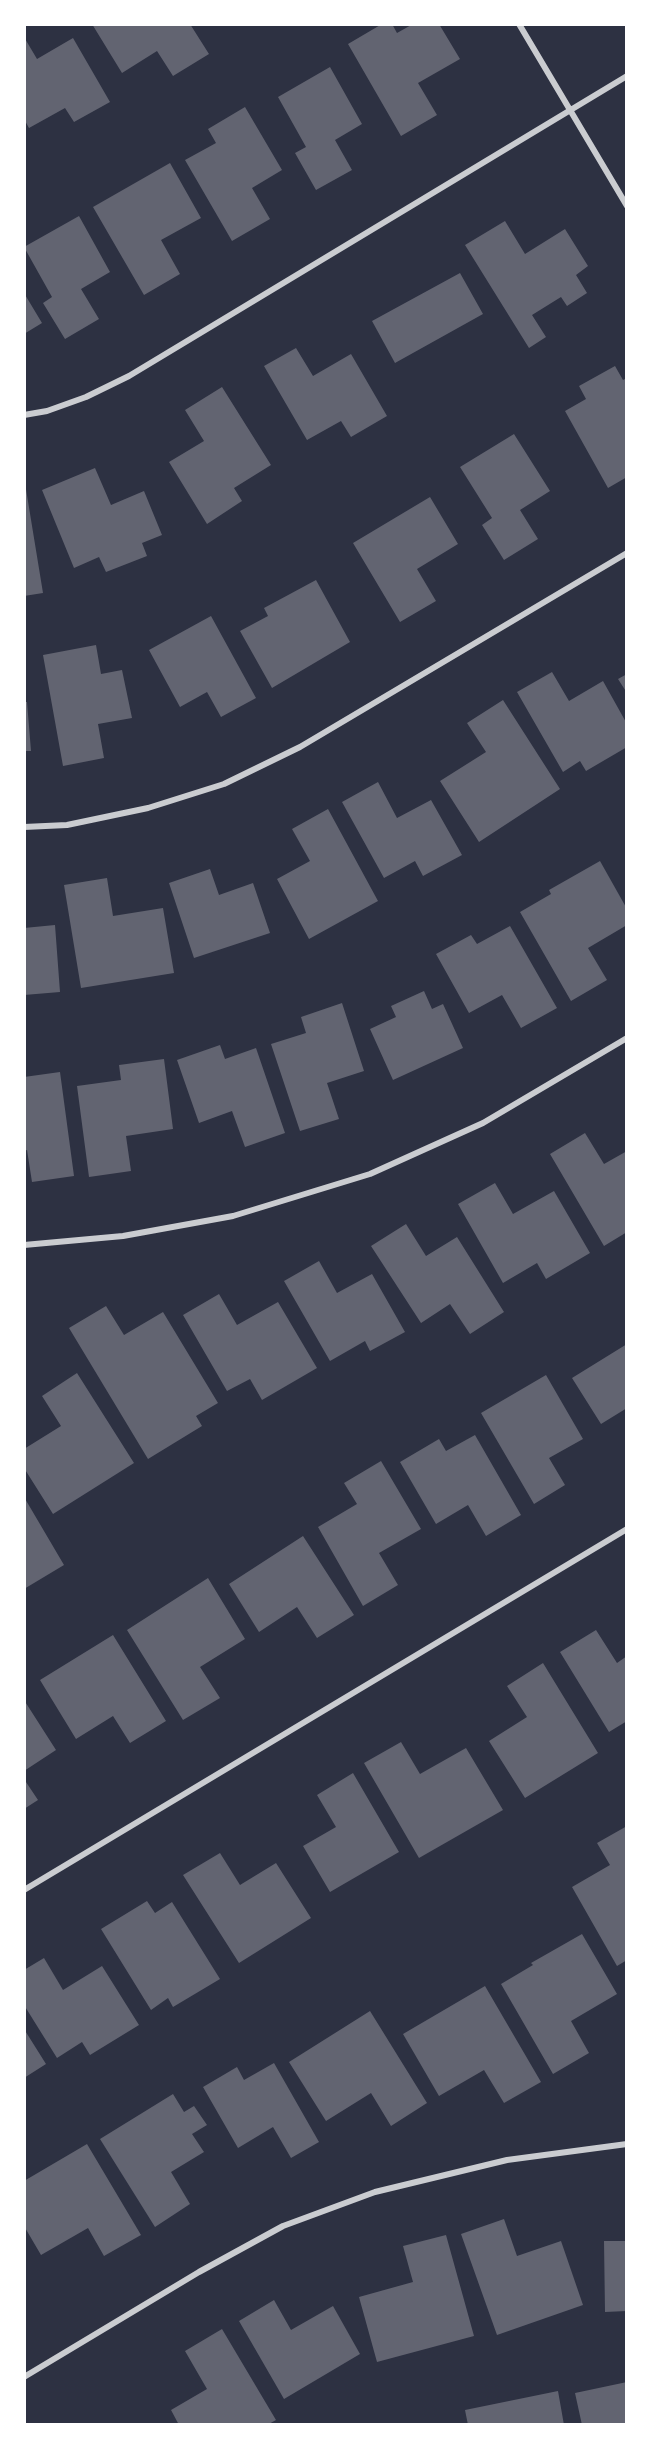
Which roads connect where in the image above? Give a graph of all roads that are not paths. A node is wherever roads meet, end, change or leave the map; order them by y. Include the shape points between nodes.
1 (519, 24) edge
2 (627, 76) edge
3 (570, 110) junction
4 (627, 206) edge
5 (24, 415) edge
6 (627, 553) edge
7 (24, 827) edge
8 (627, 1038) edge
9 (24, 1245) edge
10 (627, 1529) edge
11 (24, 1890) edge
12 (627, 2144) edge
13 (24, 2377) edge

1 - 3 street
2 - 3 street
3 - 4 street
3 - 5 street via 129,376 86,397
6 - 7 street via 300,747 224,784 148,808 67,825
8 - 9 street via 483,1124 370,1174 232,1216 123,1236
10 - 11 street
12 - 13 street via 496,2163 375,2192 283,2226

